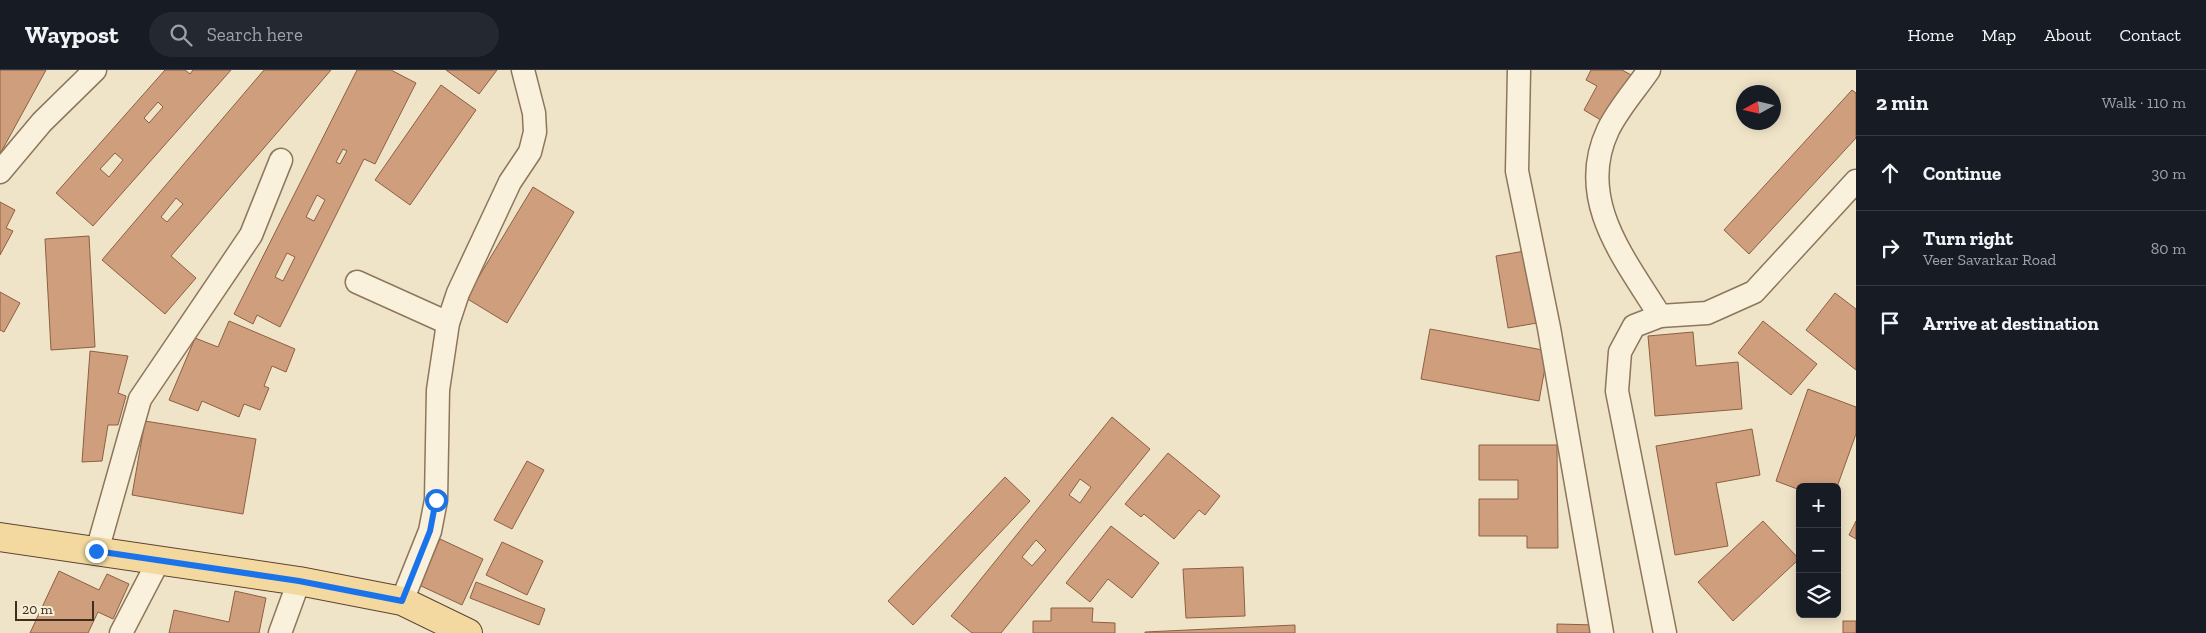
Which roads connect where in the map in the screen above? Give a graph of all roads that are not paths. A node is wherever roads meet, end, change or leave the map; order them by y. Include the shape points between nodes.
1 (95, 70) edge
2 (522, 70) edge
3 (1520, 70) edge
4 (1649, 70) edge
5 (281, 160) dead end
6 (0, 172) edge
7 (1856, 182) edge
8 (357, 282) dead end
9 (1660, 316) junction
10 (448, 322) junction
11 (0, 537) edge
12 (96, 551) junction
13 (159, 560) junction
14 (299, 581) junction
15 (402, 601) junction
16 (121, 633) edge
17 (280, 633) edge
18 (468, 633) edge
19 (1602, 633) edge
20 (1665, 633) edge

1 - 6 street via 42,122
2 - 10 street via 534,113 535,132 530,152 510,182 458,293
3 - 19 street via 1518,171
4 - 9 street via 1608,130 1596,173 1598,200 1609,233
5 - 12 street via 251,235 140,399
7 - 9 street via 1754,292 1707,313
8 - 10 street
9 - 20 street via 1634,326 1620,352 1617,391
10 - 15 street via 438,390 436,500 430,531
11 - 12 main road
12 - 13 main road
13 - 14 main road
13 - 16 street
14 - 15 main road
14 - 17 street
15 - 18 main road

